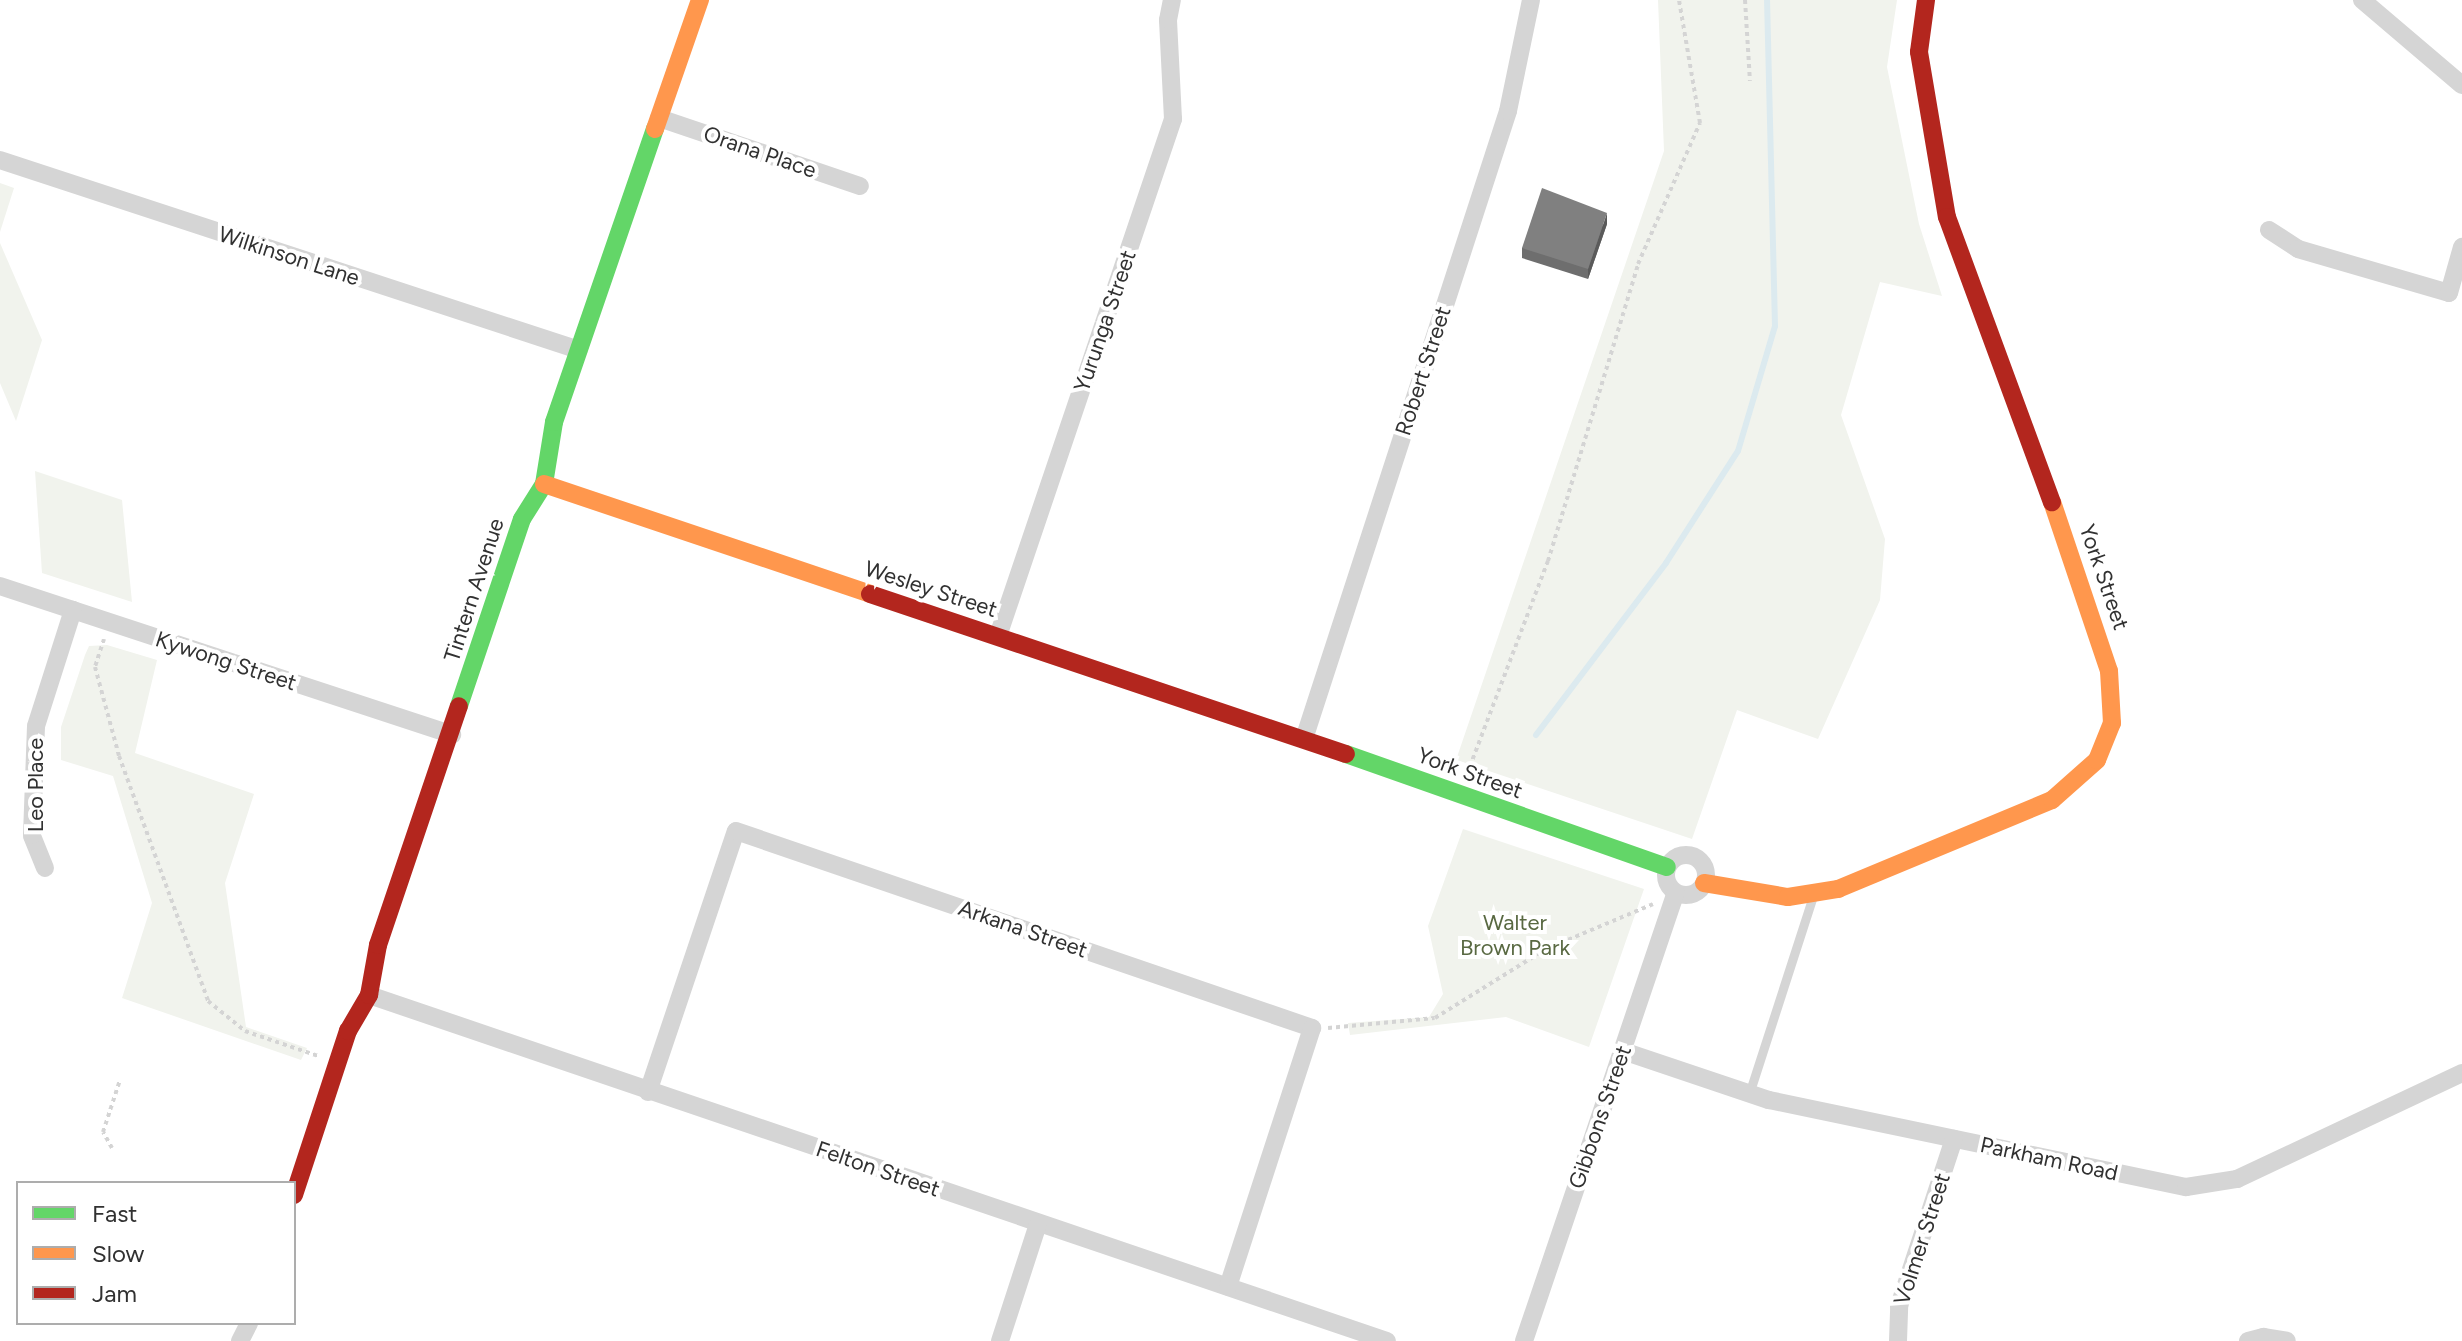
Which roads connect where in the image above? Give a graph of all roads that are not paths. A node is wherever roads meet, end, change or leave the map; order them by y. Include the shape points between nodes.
1 (700, 0) edge
2 (1172, 0) edge
3 (1531, 0) edge
4 (1926, 0) edge
5 (2362, 0) edge
6 (2462, 85) edge
7 (659, 118) junction
8 (0, 160) edge
9 (860, 186) dead end
10 (2269, 230) dead end
11 (2462, 247) edge
12 (579, 350) junction
13 (544, 484) junction
14 (0, 586) edge
15 (73, 610) junction
16 (998, 636) junction
17 (452, 735) junction
18 (1304, 739) junction
19 (1667, 867) junction
20 (45, 868) dead end
21 (1704, 883) junction
22 (1813, 895) junction
23 (1673, 902) junction
24 (369, 995) junction
25 (1623, 1051) junction
26 (2462, 1073) edge
27 (648, 1092) junction
28 (1749, 1094) junction
29 (1954, 1139) junction
30 (296, 1189) edge
31 (1038, 1224) junction
32 (1228, 1287) junction
33 (1000, 1341) edge
34 (1387, 1341) edge
35 (1524, 1341) edge
36 (1898, 1341) edge
37 (2248, 1341) edge
38 (2287, 1341) edge

1 - 7 street, Tintern Avenue
2 - 16 street, Yurunga Street via 1168,20 1173,119
3 - 18 street, Robert Street via 1508,111
4 - 22 street, York Street via 1922,82 1947,217 2071,553 2109,671 2112,723 2097,760 2052,800
5 - 6 street
7 - 9 street, Orana Place
7 - 12 street, Tintern Avenue
8 - 12 street, Wilkinson Lane
10 - 11 street via 2298,249 2449,293
12 - 13 street, Tintern Avenue via 550,438
13 - 16 street, Wesley Street
13 - 17 street, Tintern Avenue via 522,519
14 - 15 street, Kywong Street
15 - 17 street, Kywong Street
15 - 20 street, Leo Place via 36,726 32,835
16 - 18 street, Wesley Street
17 - 24 street, Tintern Avenue via 378,945
18 - 19 street, York Street
19 - 21 street via 1681,855 1693,856 1705,870
19 - 23 street
21 - 22 street, York Street via 1761,895
21 - 23 street
22 - 28 lane
23 - 25 street, Gibbons Street
24 - 27 street, Felton Street
24 - 30 street, Tintern Avenue via 352,1022
25 - 28 street, Parkham Road
25 - 35 street, Gibbons Street
26 - 29 street, Parkham Road via 2237,1179 2205,1186 2168,1184
27 - 31 street, Felton Street
27 - 32 street, Arkana Street via 736,831 1312,1028
28 - 29 street, Parkham Road
29 - 36 street, Volmer Street via 1899,1306
31 - 32 street, Felton Street
31 - 33 street
32 - 34 street, Felton Street
37 - 38 street

